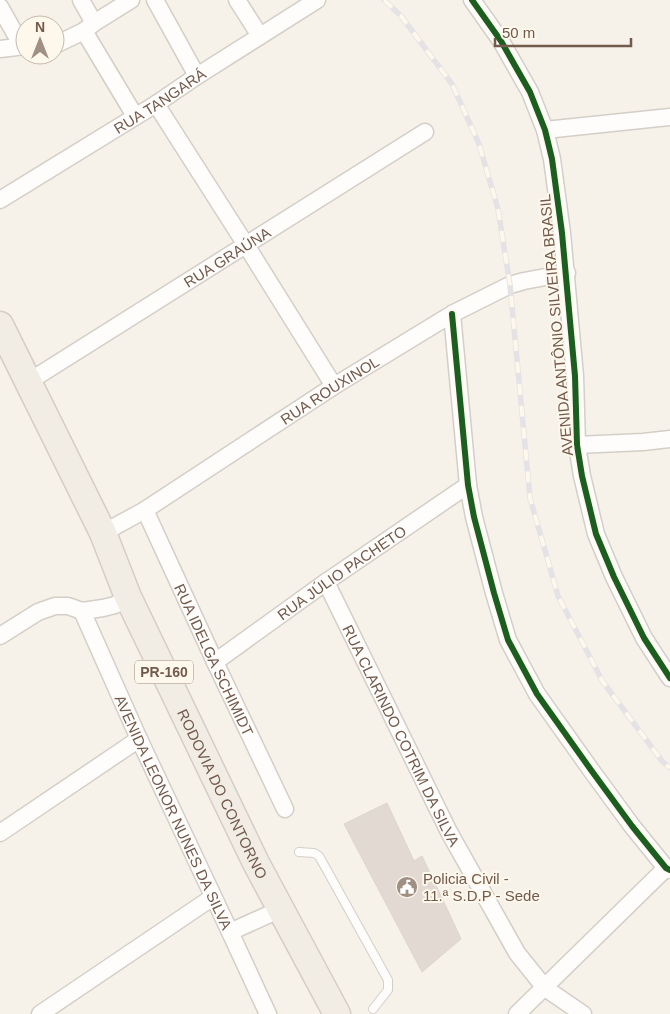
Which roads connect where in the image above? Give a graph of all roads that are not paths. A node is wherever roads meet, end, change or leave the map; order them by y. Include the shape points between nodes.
1 (81, 0) edge
2 (131, 0) edge
3 (155, 0) edge
4 (237, 0) edge
5 (317, 0) edge
6 (472, 0) edge
7 (0, 7) edge
8 (89, 27) junction
9 (15, 32) edge
10 (260, 36) junction
11 (65, 40) edge
12 (15, 47) edge
13 (0, 49) edge
14 (197, 76) junction
15 (156, 104) junction
16 (135, 116) junction
17 (670, 117) edge
18 (544, 130) junction
19 (425, 132) dead end
20 (0, 200) edge
21 (246, 244) junction
22 (567, 273) junction
23 (452, 314) junction
24 (0, 325) edge
25 (28, 382) junction
26 (334, 386) junction
27 (670, 439) edge
28 (577, 445) junction
29 (468, 485) junction
30 (145, 510) junction
31 (103, 533) junction
32 (326, 582) junction
33 (128, 597) junction
34 (82, 611) junction
35 (0, 636) edge
36 (215, 662) junction
37 (670, 678) edge
38 (139, 739) junction
39 (285, 809) dead end
40 (0, 833) edge
41 (299, 852) dead end
42 (668, 869) edge
43 (214, 897) junction
44 (281, 909) junction
45 (230, 932) junction
46 (545, 988) junction
47 (373, 1009) dead end
48 (40, 1014) edge
49 (268, 1014) edge
50 (337, 1014) edge
51 (518, 1014) edge
52 (583, 1014) edge

1 - 8 street
2 - 8 street
3 - 14 street
4 - 10 street
5 - 10 street, RUA TANGARÁ
6 - 18 street, AVENIDA ANTÔNIO SILVEIRA BRASIL via 502,41 530,92
7 - 9 street
8 - 11 street
8 - 16 street
10 - 14 street, RUA TANGARÁ
12 - 13 street
14 - 15 street, RUA TANGARÁ
15 - 16 street, RUA TANGARÁ
15 - 21 street
16 - 20 street, RUA TANGARÁ
17 - 18 street
18 - 22 street, AVENIDA ANTÔNIO SILVEIRA BRASIL via 552,158
19 - 21 street, RUA GRAÚNA
21 - 25 street, RUA GRAÚNA
21 - 26 street
22 - 23 street, RUA ROUXINOL via 510,285
22 - 28 street, AVENIDA ANTÔNIO SILVEIRA BRASIL
23 - 26 street, RUA ROUXINOL
23 - 29 street
24 - 25 main road, RODOVIA DO CONTORNO / PR-160
25 - 31 main road, RODOVIA DO CONTORNO / PR-160
26 - 30 street, RUA ROUXINOL
27 - 28 street
28 - 37 street, AVENIDA ANTÔNIO SILVEIRA BRASIL via 596,534 644,638
29 - 32 street, RUA JÚLIO PACHETO
29 - 42 street via 508,640 537,694 632,826
30 - 31 street, RUA ROUXINOL
30 - 36 street, RUA IDELGA SCHIMIDT
31 - 33 main road, RODOVIA DO CONTORNO / PR-160
32 - 36 street, RUA JÚLIO PACHETO
32 - 46 street, RUA CLARINDO COTRIM DA SILVA via 449,832 517,953
33 - 34 street via 115,605
33 - 44 main road, RODOVIA DO CONTORNO / PR-160
34 - 35 street via 55,606 38,612
34 - 38 street, AVENIDA LEONOR NUNES DA SILVA
36 - 39 street, RUA IDELGA SCHIMIDT
38 - 40 street
38 - 43 street, AVENIDA LEONOR NUNES DA SILVA
41 - 47 lane via 319,856 388,980 388,990
42 - 46 street
43 - 45 street, AVENIDA LEONOR NUNES DA SILVA
43 - 48 street
44 - 45 street
44 - 50 main road, RODOVIA DO CONTORNO / PR-160
45 - 49 street, AVENIDA LEONOR NUNES DA SILVA
46 - 51 street
46 - 52 street, RUA CLARINDO COTRIM DA SILVA

